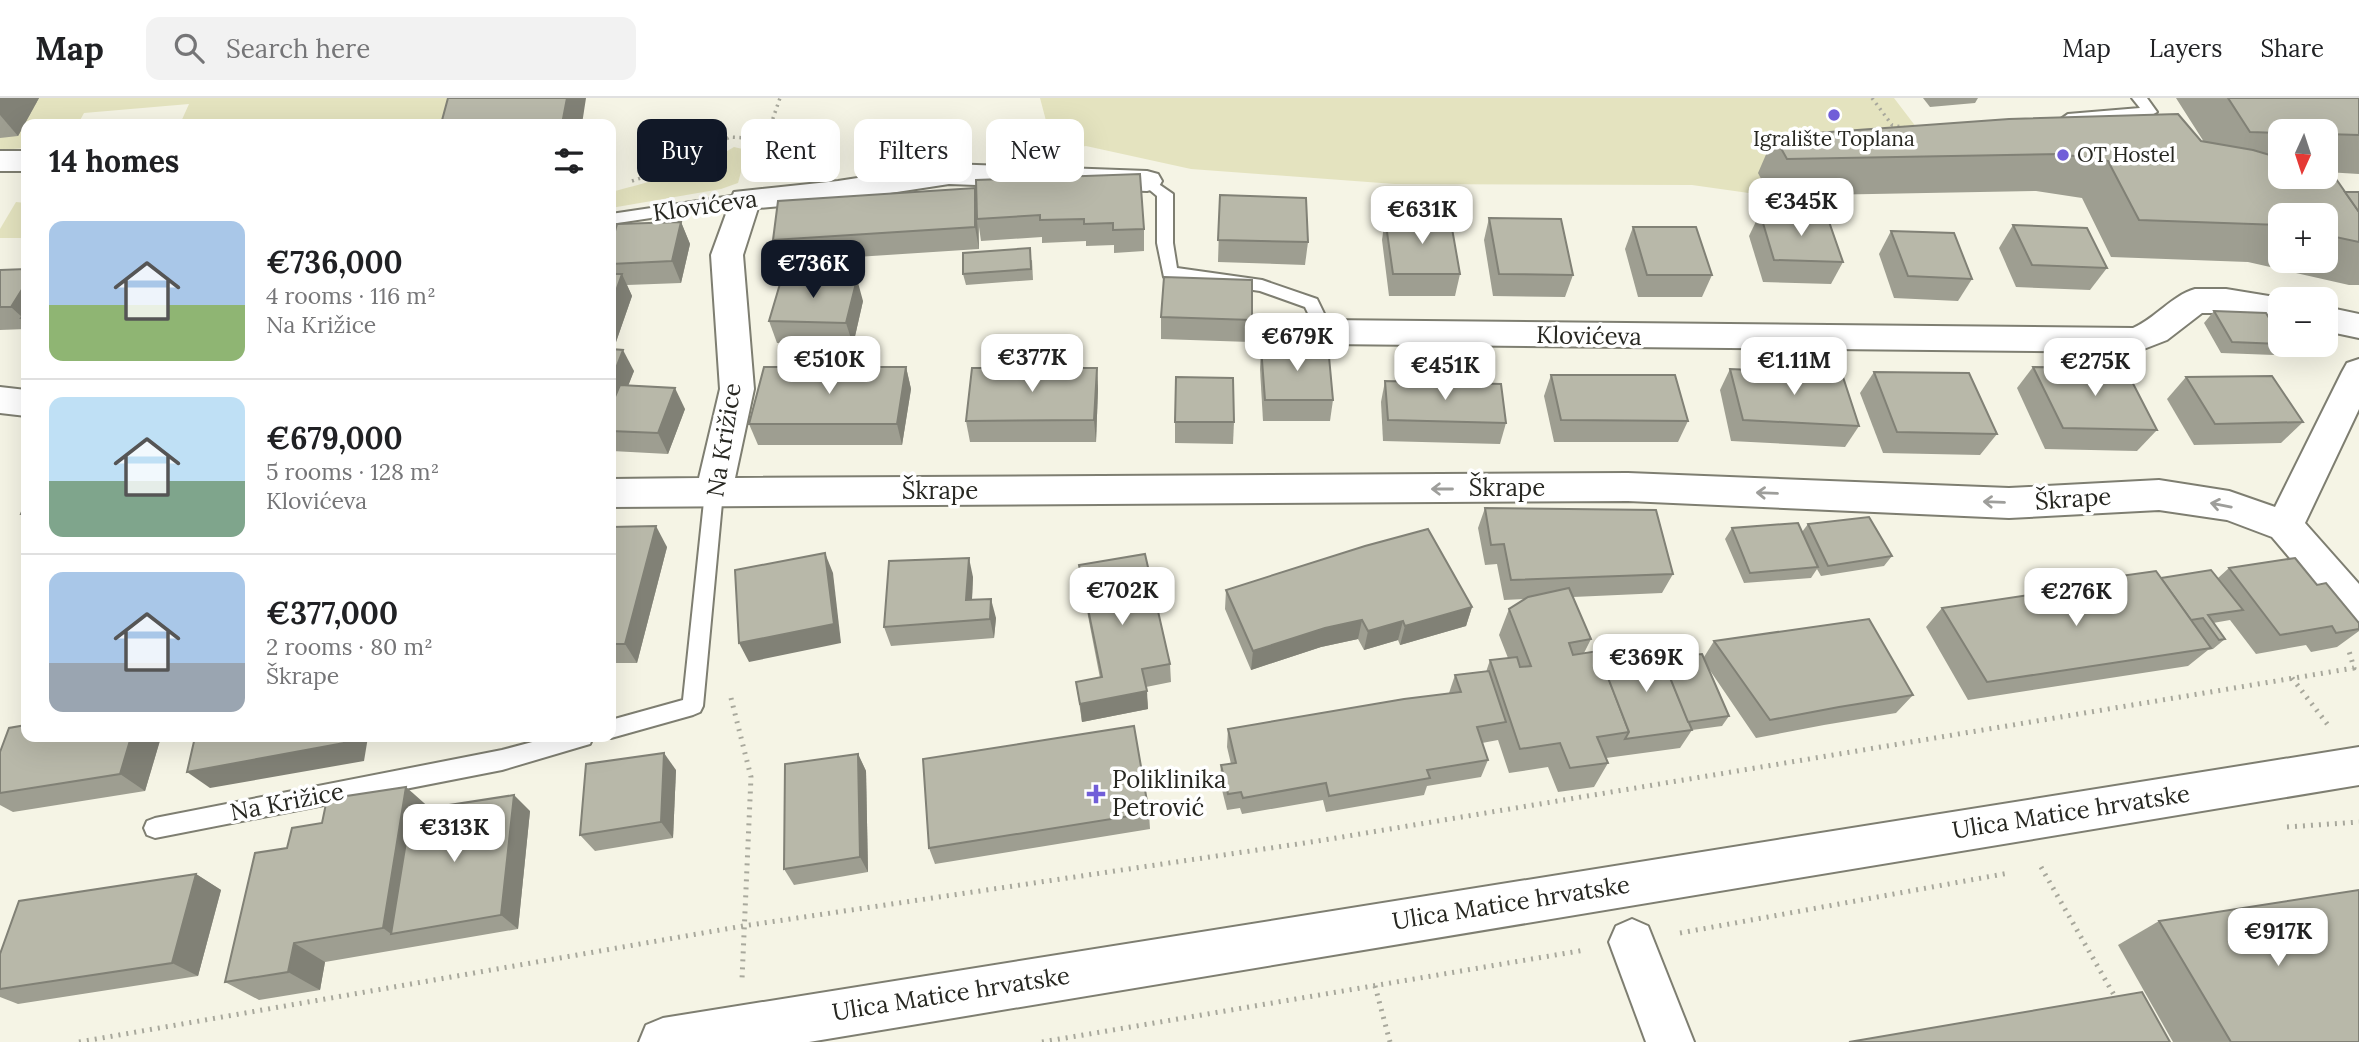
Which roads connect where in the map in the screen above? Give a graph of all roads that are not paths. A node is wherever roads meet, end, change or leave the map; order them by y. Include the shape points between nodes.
1 (2139, 98) edge
2 (2054, 120) edge
3 (0, 161) edge
4 (21, 161) edge
5 (1147, 181) joint
6 (745, 200) junction
7 (616, 218) edge
8 (2268, 307) edge
9 (2338, 322) edge
10 (2359, 326) edge
11 (1325, 332) joint
12 (2359, 372) edge
13 (0, 400) edge
14 (21, 402) edge
15 (715, 492) junction
16 (616, 493) edge
17 (2285, 526) junction
18 (2359, 611) edge
19 (616, 728) edge
20 (565, 742) edge
21 (2346, 749) edge
22 (155, 828) dead end
23 (1632, 942) road end
24 (663, 1042) edge
25 (1670, 1042) edge

1 - 2 lane via 2150,112
3 - 4 street
5 - 6 street, Klovićeva via 949,174
5 - 11 lane, Klovićeva via 1165,194 1170,273 1262,286 1311,303
6 - 7 lane, Klovićeva
6 - 15 street, Na Križice via 727,255 737,389
8 - 11 street, Klovićeva via 2226,300 2195,301 2155,332 2136,340
9 - 10 street
12 - 17 street
13 - 14 street
15 - 16 street, Škrape
17 -> 15 street, Škrape via 2229,506 2160,495 2009,503 1628,487
15 - 19 lane, Na Križice via 692,706
17 - 18 street, Škrape
20 - 22 lane, Na Križice via 502,760
21 - 24 street, Ulica Matice hrvatske
23 - 25 street

